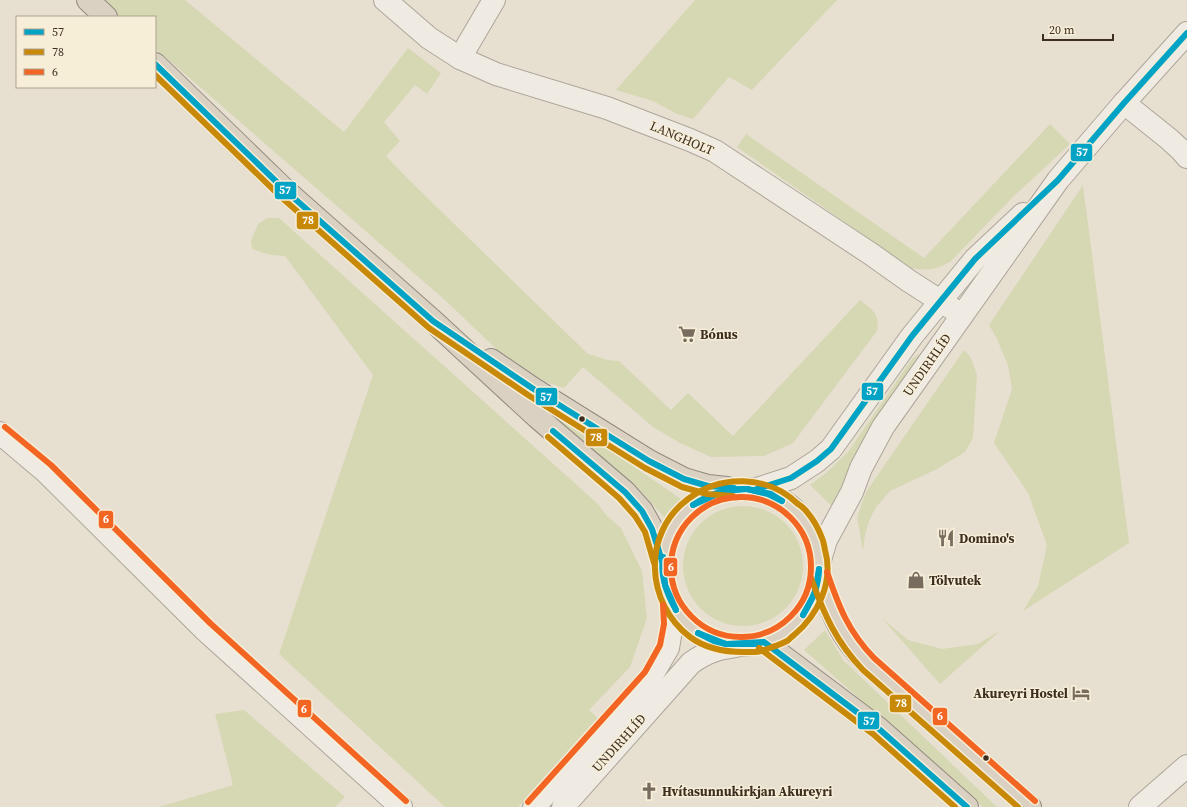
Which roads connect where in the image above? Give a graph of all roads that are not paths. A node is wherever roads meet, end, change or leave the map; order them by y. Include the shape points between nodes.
1 (88, 0) edge
2 (384, 0) edge
3 (494, 0) edge
4 (105, 16) edge
5 (1187, 33) edge
6 (460, 58) junction
7 (156, 65) edge
8 (1124, 103) junction
9 (1187, 157) edge
10 (1058, 180) junction
11 (941, 302) junction
12 (962, 315) junction
13 (433, 321) junction
14 (0, 433) edge
15 (744, 489) junction
16 (662, 561) junction
17 (819, 569) junction
18 (672, 605) junction
19 (764, 642) junction
20 (736, 646) junction
21 (1187, 767) edge
22 (401, 807) edge
23 (534, 807) edge
24 (563, 807) edge
25 (967, 807) edge
26 (1030, 807) edge
27 (1140, 807) edge

1 - 4 highway
2 - 6 street, LANGHOLT via 429,38
3 - 6 street
5 - 8 street, UNDIRHLÍÐ
6 - 11 street, LANGHOLT via 496,74 607,108 715,151
7 - 13 highway via 286,191
8 - 9 street
8 - 10 street, UNDIRHLÍÐ
10 - 11 street, UNDIRHLÍÐ via 975,258
10 - 12 street, UNDIRHLÍÐ
11 - 12 street, LANGHOLT
11 - 15 street, UNDIRHLÍÐ via 912,336 831,449 791,478
12 - 17 street, UNDIRHLÍÐ via 883,428 826,540
13 - 15 highway via 532,388 684,480 708,486
13 - 16 highway via 537,417 625,492 642,511 652,529
14 - 22 street via 45,471 204,629
15 - 16 highway via 712,494 693,504 677,520 667,540
15 - 17 highway via 774,496 792,507 806,523 816,542
16 - 18 highway via 662,576
17 - 19 highway via 813,597 802,617 778,636
17 - 26 highway via 833,614 854,649
18 - 20 highway via 683,621 699,634 717,642
18 - 23 street, UNDIRHLÍÐ via 668,648 651,677
19 - 20 highway
19 - 25 highway via 878,728
20 - 24 street, UNDIRHLÍÐ via 711,651 691,663
21 - 27 street

